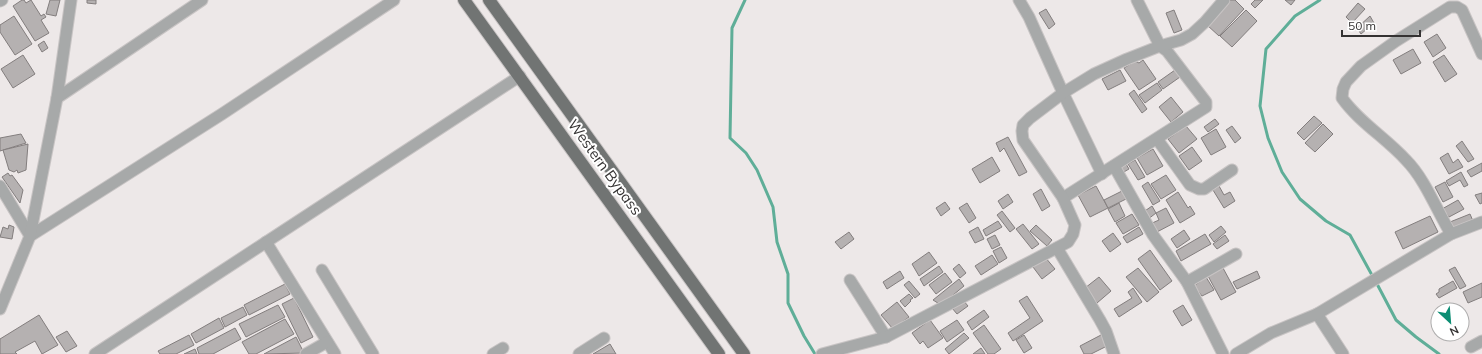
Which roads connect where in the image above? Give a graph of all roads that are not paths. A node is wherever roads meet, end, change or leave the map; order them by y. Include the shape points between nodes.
1 (71, 0) edge
2 (202, 0) edge
3 (394, 0) edge
4 (464, 0) edge
5 (489, 0) edge
6 (1019, 0) edge
7 (1137, 0) edge
8 (1224, 0) edge
9 (1160, 46) junction
10 (1482, 54) edge
11 (520, 76) junction
12 (1063, 93) junction
13 (57, 98) junction
14 (1157, 139) junction
15 (1114, 166) junction
16 (1232, 170) dead end
17 (1102, 174) junction
18 (0, 186) edge
19 (1062, 198) junction
20 (1482, 222) edge
21 (1451, 234) junction
22 (30, 236) junction
23 (266, 242) junction
24 (1057, 248) junction
25 (1236, 254) dead end
26 (322, 270) dead end
27 (850, 280) dead end
28 (1187, 282) junction
29 (0, 309) edge
30 (1317, 314) junction
31 (886, 337) junction
32 (604, 338) dead end
33 (1482, 341) edge
34 (327, 342) junction
35 (1471, 347) dead end
36 (502, 348) dead end
37 (95, 354) edge
38 (306, 354) edge
39 (334, 354) edge
40 (373, 354) edge
41 (493, 354) edge
42 (579, 354) edge
43 (719, 354) edge
44 (744, 354) edge
45 (822, 354) edge
46 (1114, 354) edge
47 (1223, 354) edge
48 (1236, 354) edge
49 (1343, 354) edge

1 - 13 street
2 - 13 street
3 - 22 street via 222,114
4 - 11 main road, Western Bypass
5 - 44 main road, Western Bypass
6 - 12 street
7 - 9 street
8 - 9 street via 1192,34
9 - 12 street via 1094,74
9 - 14 street via 1207,105
10 - 21 street via 1462,10 1450,7 1361,66 1343,89 1342,98 1351,110 1407,160 1422,181
11 - 23 street
11 - 43 main road, Western Bypass
12 - 17 street
12 - 19 street via 1030,118 1023,125 1022,131 1023,140
13 - 22 street
14 - 15 street
14 - 16 street via 1190,186 1204,189
15 - 17 street
15 - 28 street via 1153,235
17 - 19 street
18 - 22 street
19 - 24 street via 1075,225 1068,242
20 - 21 street
21 - 30 street
22 - 29 street
23 - 34 street
23 - 37 street
24 - 31 street
24 - 46 street via 1106,331
25 - 28 street
26 - 40 street
27 - 31 street
28 - 47 street
30 - 48 street via 1271,333
30 - 49 street
31 - 45 street
32 - 42 street
33 - 35 street
34 - 38 street
34 - 39 street
36 - 41 street

